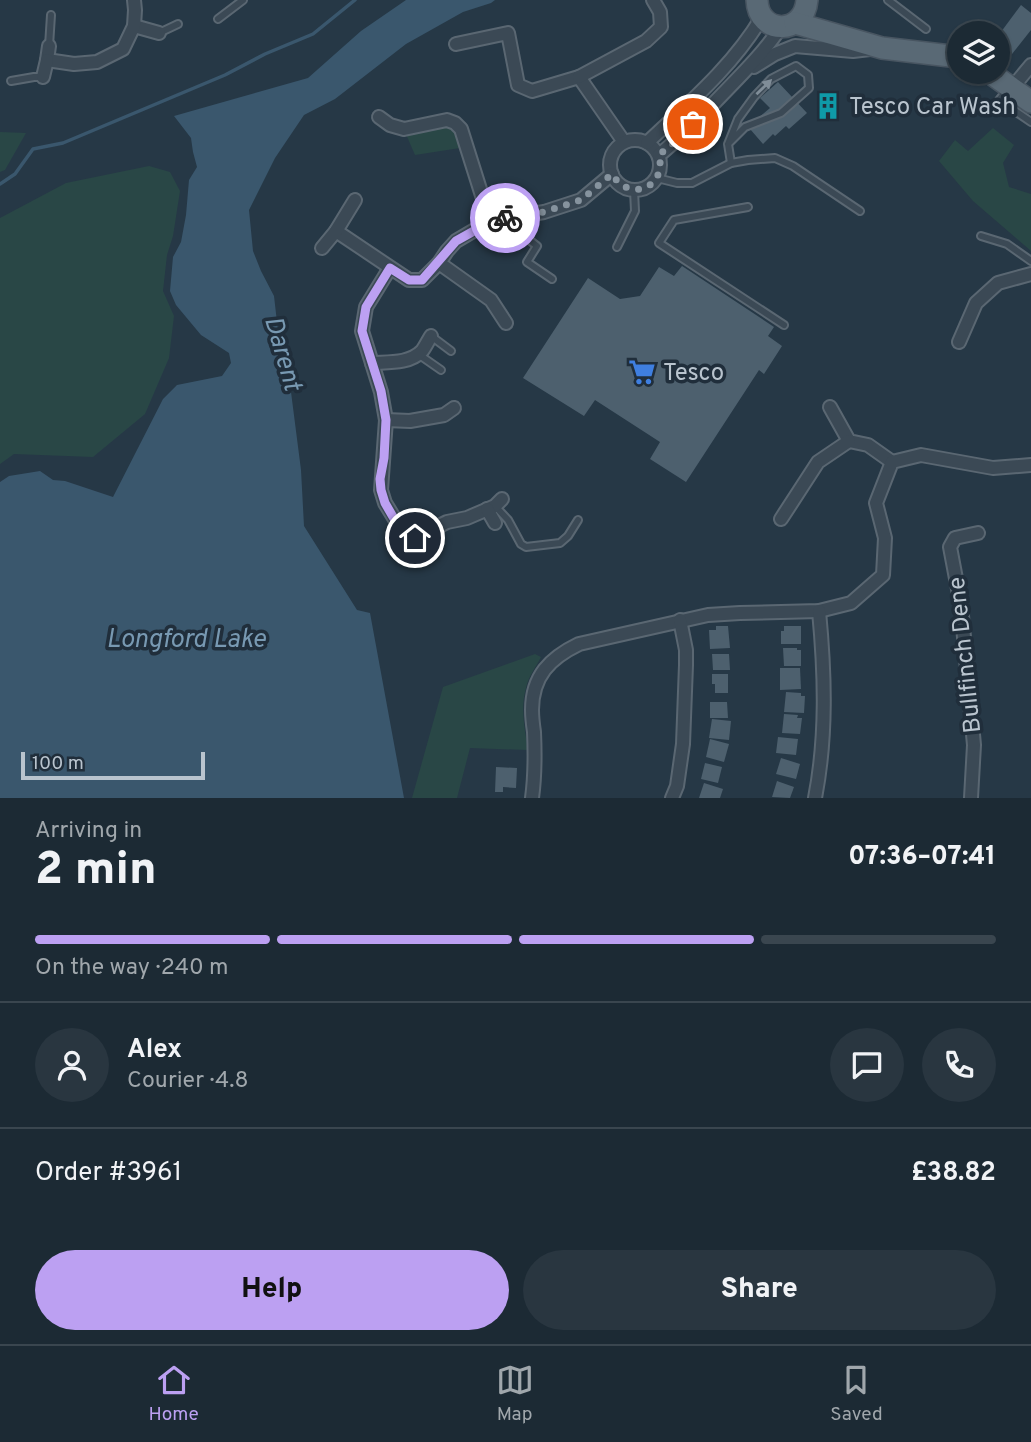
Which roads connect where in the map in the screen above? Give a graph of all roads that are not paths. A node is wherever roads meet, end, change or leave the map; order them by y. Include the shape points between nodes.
1 (134, 0) edge
2 (243, 0) edge
3 (653, 0) edge
4 (888, 0) edge
5 (807, 2) edge
6 (767, 12) edge
7 (51, 15) dead end
8 (218, 19) dead end
9 (178, 24) dead end
10 (134, 26) junction
11 (926, 29) dead end
12 (159, 33) joint
13 (837, 34) junction
14 (456, 44) dead end
15 (49, 47) joint
16 (881, 48) junction
17 (947, 56) edge
18 (47, 60) junction
19 (1031, 65) edge
20 (742, 75) junction
21 (579, 77) junction
22 (43, 78) joint
23 (11, 81) dead end
24 (1006, 84) edge
25 (1011, 88) junction
26 (1031, 102) edge
27 (379, 117) dead end
28 (1031, 122) edge
29 (624, 142) junction
30 (647, 143) junction
31 (728, 144) junction
32 (659, 155) junction
33 (731, 163) junction
34 (612, 174) junction
35 (657, 178) junction
36 (634, 190) junction
37 (355, 200) dead end
38 (748, 207) dead end
39 (860, 212) dead end
40 (515, 216) junction
41 (490, 222) junction
42 (336, 231) junction
43 (981, 236) dead end
44 (617, 247) dead end
45 (322, 248) dead end
46 (1031, 261) edge
47 (439, 263) junction
48 (390, 268) junction
49 (1031, 274) edge
50 (552, 279) dead end
51 (506, 323) dead end
52 (784, 325) dead end
53 (431, 336) joint
54 (959, 342) dead end
55 (452, 351) dead end
56 (418, 354) junction
57 (372, 363) junction
58 (442, 370) dead end
59 (830, 407) dead end
60 (454, 408) dead end
61 (386, 420) junction
62 (849, 441) junction
63 (892, 462) junction
64 (1031, 465) edge
65 (495, 504) junction
66 (781, 519) dead end
67 (578, 520) dead end
68 (495, 523) dead end
69 (978, 533) dead end
70 (819, 611) junction
71 (680, 620) junction
72 (532, 798) edge
73 (672, 798) edge
74 (815, 798) edge
75 (971, 798) edge

1 - 10 street
2 - 8 lane
3 - 21 street via 661,27 646,41
4 - 11 lane
5 - 6 main road via 803,15
5 - 13 main road
6 - 13 main road
6 - 20 street via 772,40
6 - 30 street via 733,58
7 - 15 lane
9 - 12 lane
10 - 12 street
10 - 18 street via 122,49 97,62
13 - 16 main road
14 - 21 street via 508,33 518,85 532,91
15 - 18 street
16 - 17 main road
16 - 20 street via 853,51 795,46
18 - 22 street
19 - 25 street
20 - 32 street
21 - 29 street
22 - 23 lane
24 - 25 main road
25 - 26 main road
25 - 28 lane via 999,100
27 - 41 street via 404,129 447,120 455,123 461,129
29 - 30 street
29 - 34 street via 612,155
30 - 32 street
31 -> 31 lane via 738,119 771,79 796,66 808,75 809,88 781,113 745,127
31 - 33 lane
32 - 35 street
33 - 35 lane via 692,183
33 - 39 lane via 775,158
34 - 36 street via 622,186
34 - 40 street via 581,200
35 - 36 street
36 - 44 lane via 635,211
37 - 42 street
38 - 52 lane via 674,220 659,243
40 - 41 street
40 - 50 lane via 519,232 537,246 527,262
41 - 47 street via 456,241
42 - 45 street
42 - 48 street
43 - 46 lane via 1007,244
47 - 48 street via 422,280 409,280
47 - 51 street via 495,296
48 - 57 street via 366,307 363,322
49 - 54 street via 998,283 976,303
53 - 55 lane
53 - 56 street
56 - 57 street via 401,362
56 - 58 lane
57 - 61 street
59 - 62 street
60 - 61 street via 444,415 410,421
61 - 65 street via 381,490 409,538
62 - 63 street via 868,445
62 - 66 street via 818,462
63 - 64 street via 921,455 993,468
63 - 70 street via 876,503 885,538 883,575 851,603
65 - 67 lane via 526,547 560,542
65 - 68 street
69 - 75 street, Bullfinch Dene via 955,538 950,547 961,604 974,746
70 - 71 street via 740,612
70 - 74 street via 824,726
71 - 72 street via 579,644 542,672 531,712
71 - 73 street via 687,665 683,744

